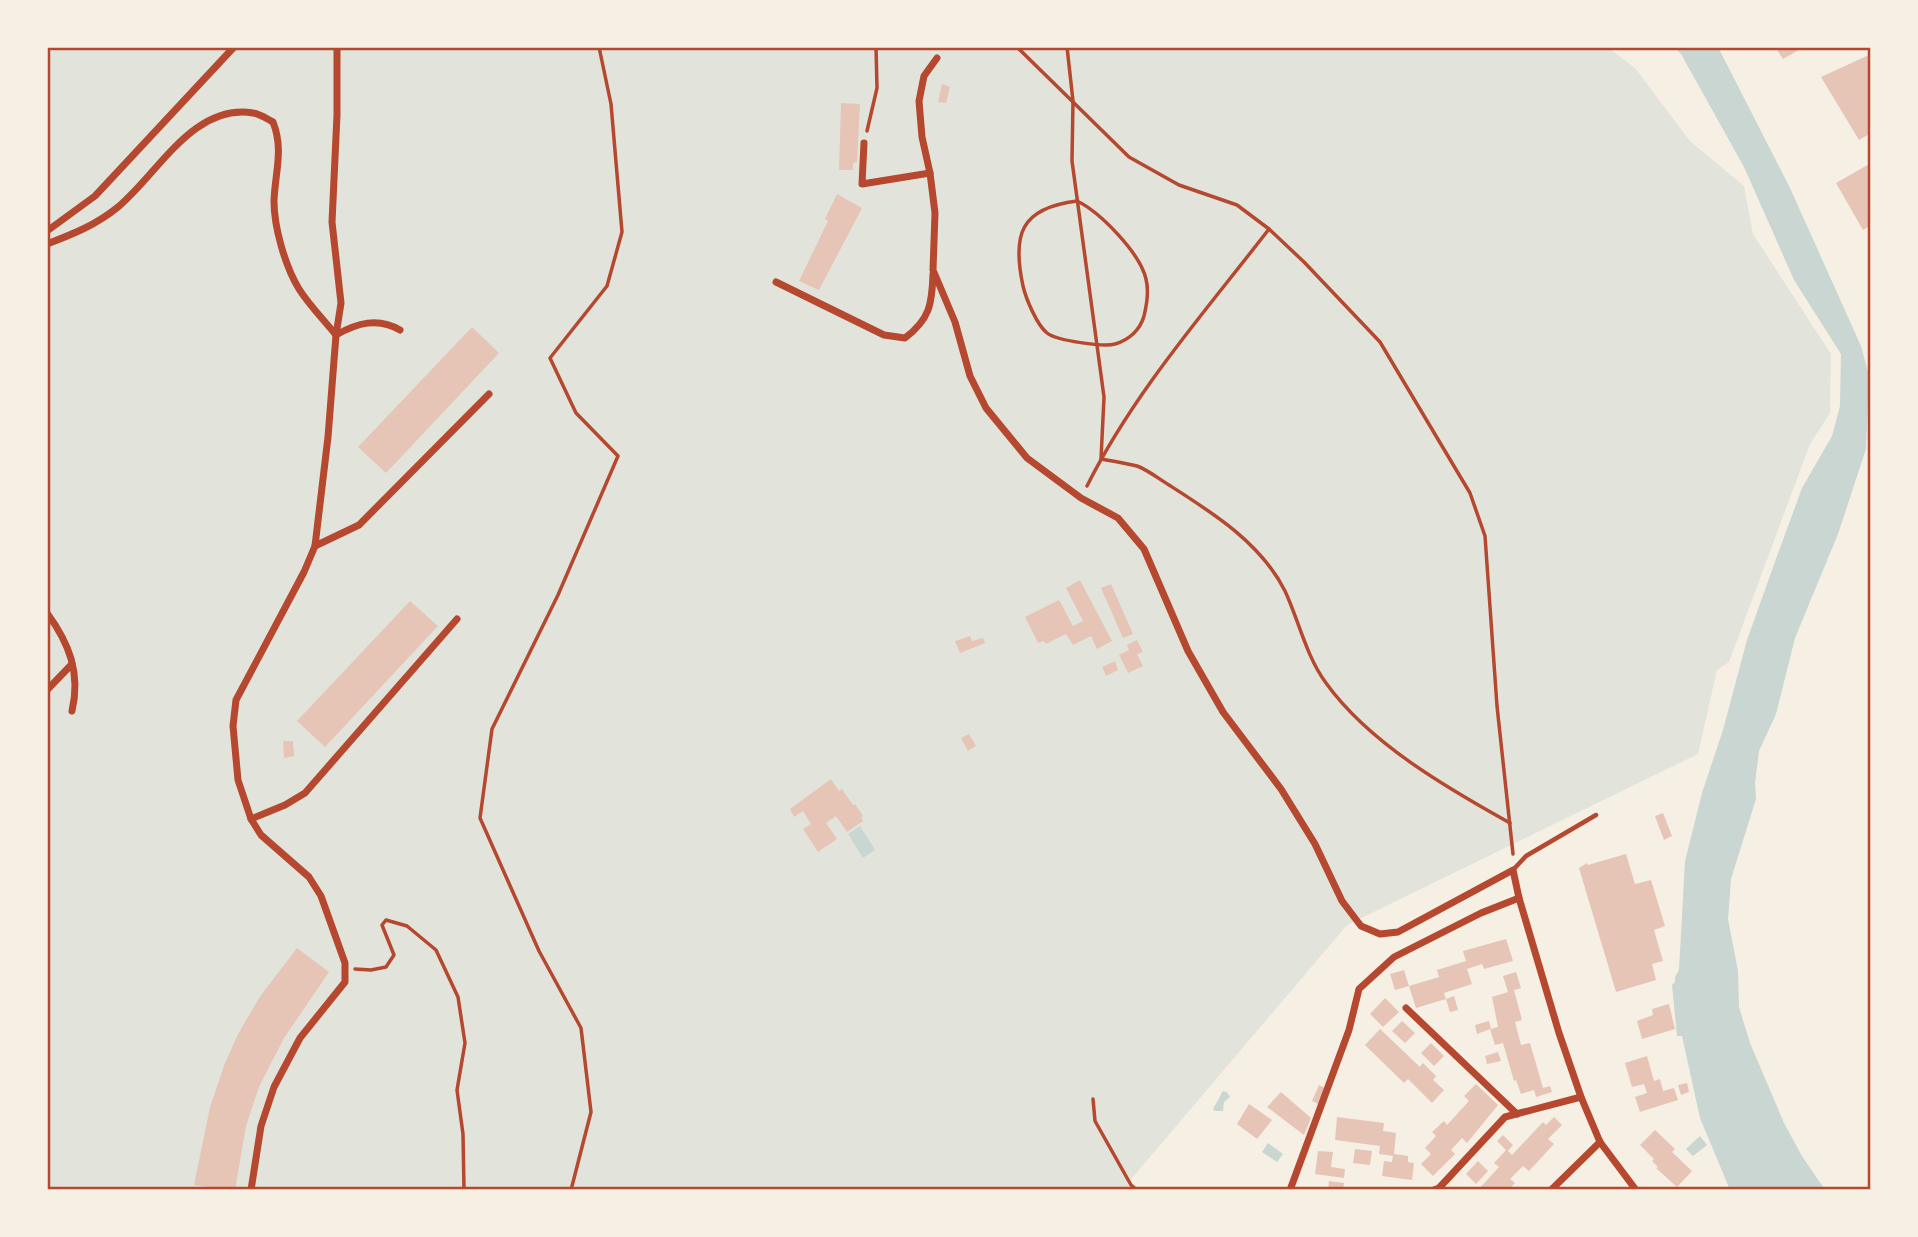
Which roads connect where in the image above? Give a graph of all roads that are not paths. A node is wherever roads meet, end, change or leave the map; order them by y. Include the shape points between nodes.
1 (234, 47) edge
2 (337, 47) edge
3 (937, 58) dead end
4 (864, 143) road end
5 (930, 173) junction
6 (47, 231) edge
7 (47, 244) edge
8 (933, 270) junction
9 (776, 282) dead end
10 (400, 330) dead end
11 (336, 335) junction
12 (489, 394) dead end
13 (315, 546) junction
14 (47, 612) edge
15 (457, 619) dead end
16 (72, 664) junction
17 (47, 690) edge
18 (72, 711) dead end
19 (1596, 815) dead end
20 (251, 819) junction
21 (1513, 870) junction
22 (1520, 898) junction
23 (1406, 1007) dead end
24 (1581, 1097) junction
25 (1517, 1114) junction
26 (1600, 1142) junction
27 (251, 1190) edge
28 (1290, 1190) edge
29 (1434, 1190) edge
30 (1551, 1190) edge
31 (1636, 1190) edge

1 - 6 street via 95,196
2 - 11 street via 332,222 341,303
3 - 5 street via 925,76 919,101
4 - 5 street via 862,184
5 - 8 street via 935,213
7 - 11 street via 89,228 120,206 180,141 206,123 231,113 255,113 273,122 280,139 275,224 285,254 298,288
8 - 9 street via 932,302 921,326 905,338 884,335
8 - 21 street via 986,408 1027,458 1081,498 1118,518 1144,549 1188,651 1223,712 1282,789 1342,901 1361,926 1380,934 1398,932
10 - 11 street via 389,323 368,323
11 - 13 street
12 - 13 street via 359,525
13 - 20 street via 236,700 234,755
14 - 16 street via 64,636
15 - 20 street via 305,793
16 - 17 street
16 - 18 street via 76,687
19 - 21 lane via 1526,856
20 - 27 street via 261,835 309,877 330,916 345,968 345,982 300,1038 274,1087 261,1126
21 - 22 street
22 - 24 street
22 - 28 street via 1394,957 1359,989 1349,1030
23 - 25 street
24 - 25 street
24 - 26 street
25 - 29 street via 1506,1117
26 - 30 street
26 - 31 street

